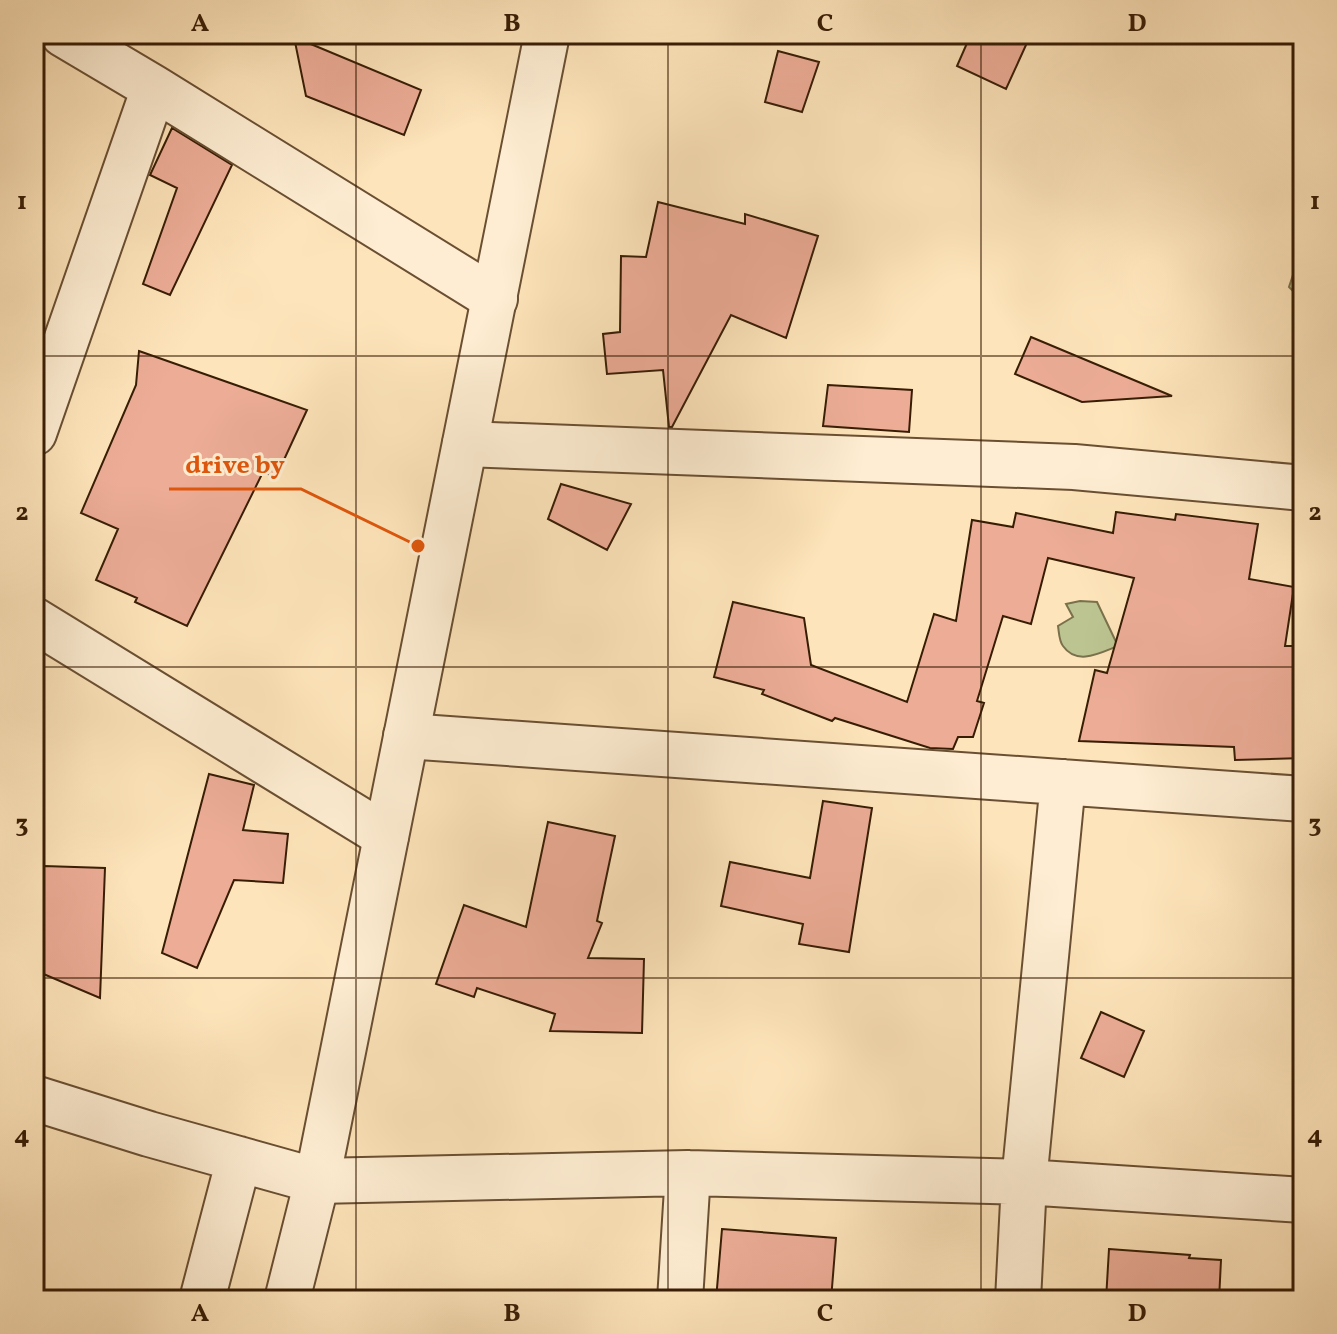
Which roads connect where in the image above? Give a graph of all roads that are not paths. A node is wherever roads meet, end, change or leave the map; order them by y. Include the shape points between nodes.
1 (547, 34) edge
2 (85, 40) edge
3 (154, 88) junction
4 (495, 299) junction
5 (34, 433) edge
6 (465, 444) junction
7 (1303, 488) edge
8 (34, 620) edge
9 (406, 736) junction
10 (1063, 782) junction
11 (1303, 799) edge
12 (386, 836) junction
13 (34, 1098) edge
14 (239, 1159) junction
15 (688, 1173) junction
16 (317, 1181) junction
17 (1024, 1182) junction
18 (1303, 1200) edge
19 (202, 1300) edge
20 (287, 1300) edge
21 (680, 1300) edge
22 (1018, 1300) edge

1 - 4 street
2 - 3 street
3 - 4 street
3 - 5 street
4 - 6 street
6 - 7 street via 1074,467
6 - 9 street
8 - 12 street
9 - 10 street
9 - 12 street
10 - 11 street
10 - 17 street
12 - 16 street
13 - 14 street
14 - 16 street
14 - 19 street
15 - 16 street
15 - 17 street
15 - 21 street
16 - 20 street
17 - 18 street
17 - 22 street

